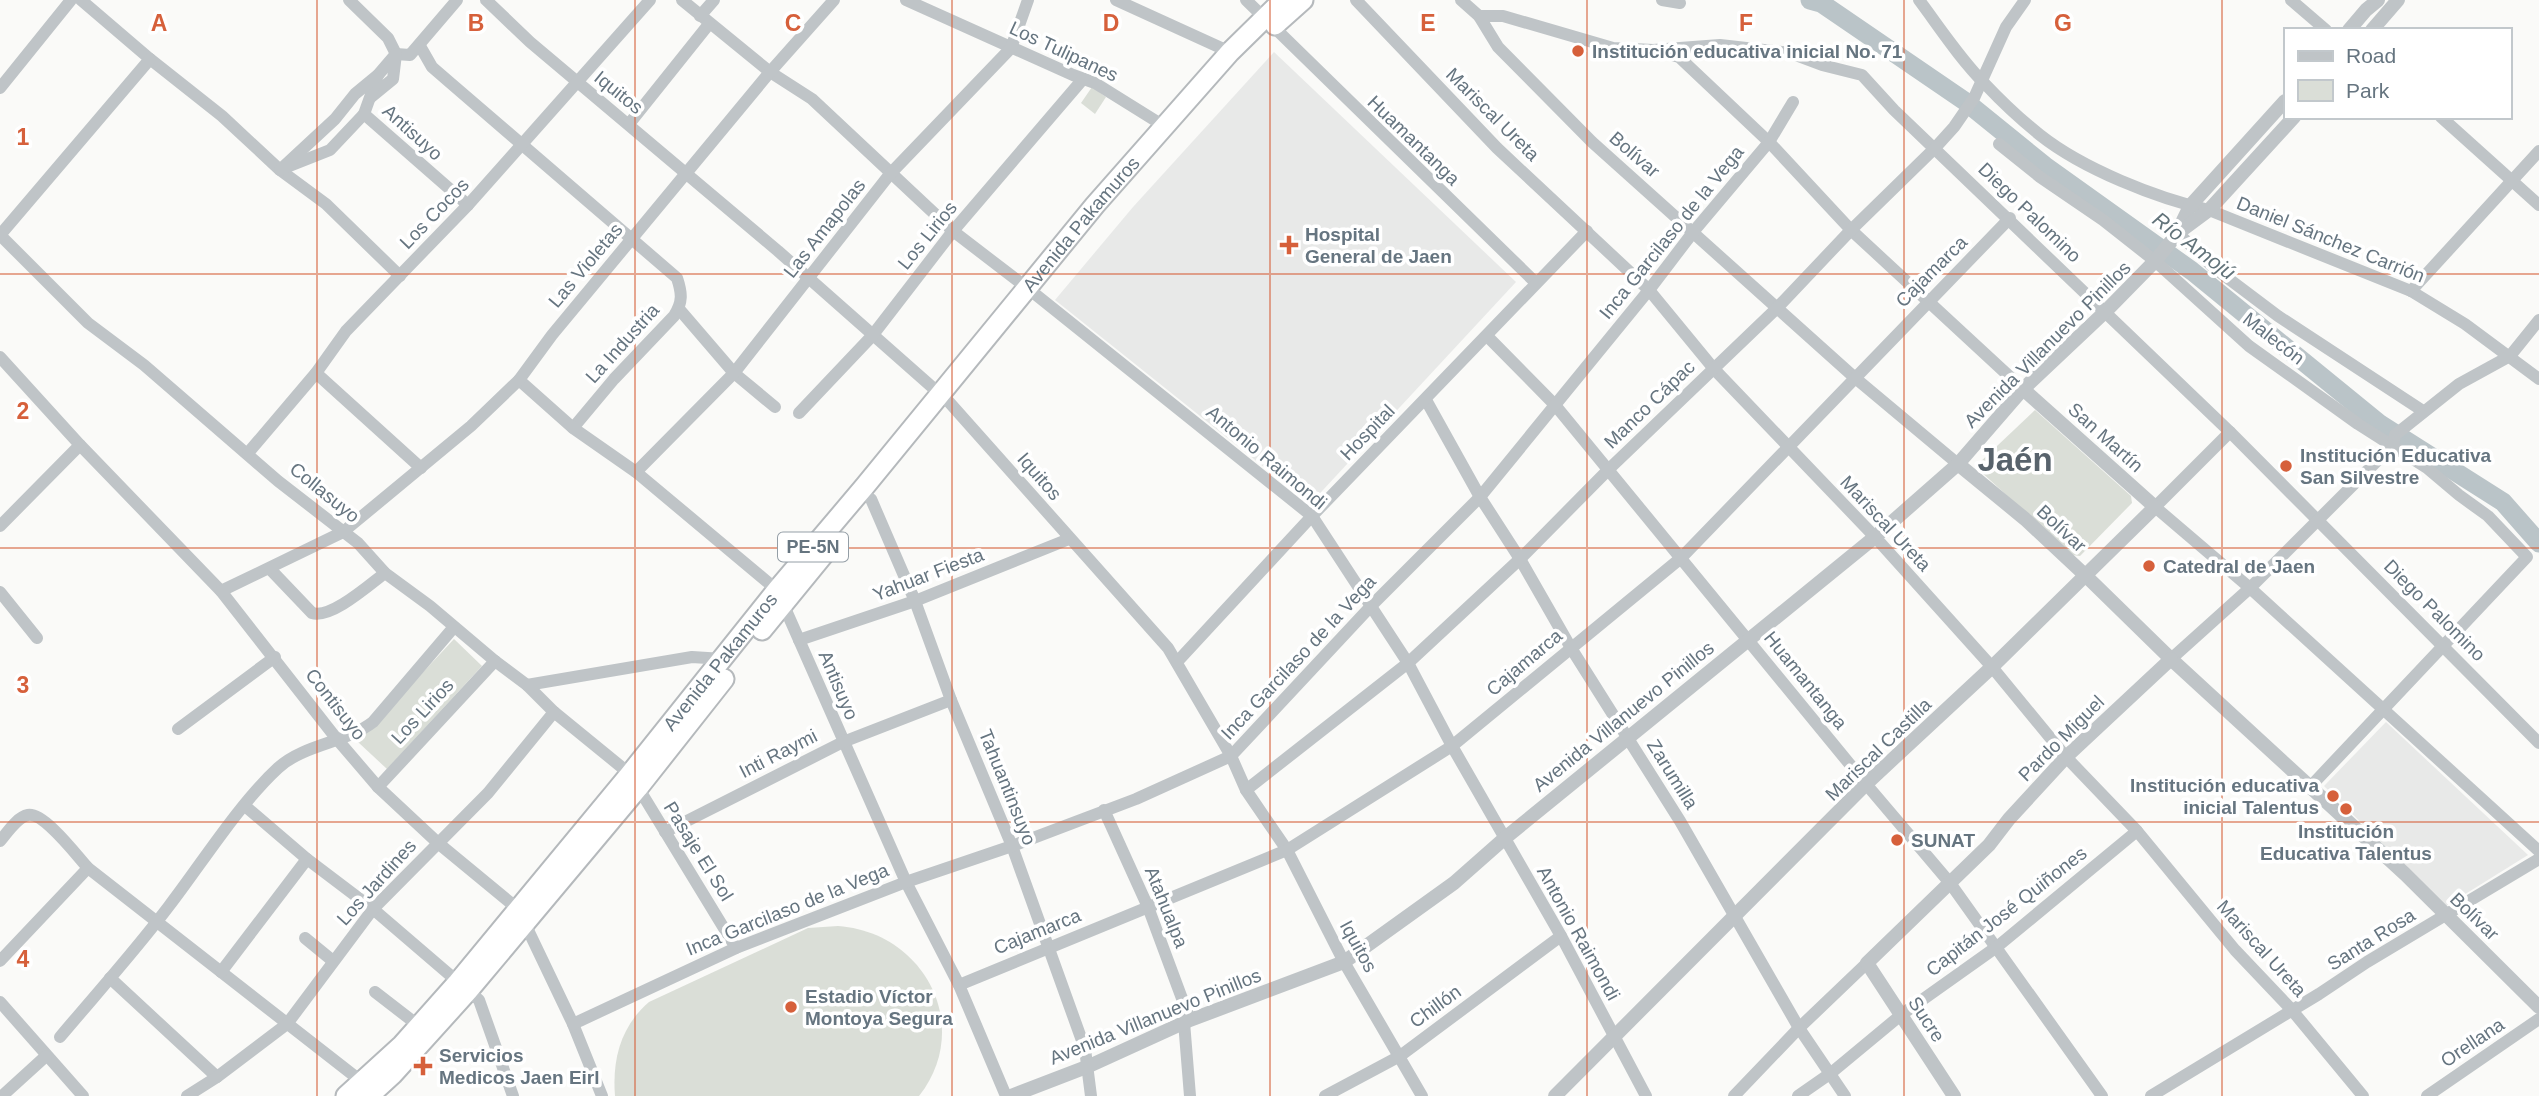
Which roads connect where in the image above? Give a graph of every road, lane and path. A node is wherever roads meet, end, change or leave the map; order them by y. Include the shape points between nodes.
1 (71, 0) edge
2 (81, 0) edge
3 (349, 0) edge
4 (457, 0) edge
5 (486, 0) edge
6 (650, 0) edge
7 (682, 0) edge
8 (714, 0) edge
9 (834, 0) edge
10 (906, 0) edge
11 (1028, 0) edge
12 (1116, 0) edge
13 (1246, 0) edge
14 (1283, 0) edge
15 (1303, 0) edge
16 (1356, 0) edge
17 (1461, 0) edge
18 (1662, 0) edge
19 (1919, 0) edge
20 (2025, 0) edge
21 (2291, 0) edge
22 (2378, 0) edge
23 (2398, 0) edge
24 (1680, 3) dead end
25 (934, 5) edge
26 (1479, 16) junction
27 (704, 20) junction
28 (1267, 23) junction
29 (2324, 28) edge
30 (2351, 28) edge
31 (2374, 28) edge
32 (419, 46) junction
33 (1011, 48) junction
34 (1653, 50) junction
35 (1230, 52) junction
36 (396, 54) junction
37 (150, 59) junction
38 (1872, 65) dead end
39 (770, 72) junction
40 (378, 75) junction
41 (1862, 75) junction
42 (1083, 79) junction
43 (577, 82) junction
44 (1982, 82) junction
45 (0, 88) edge
46 (371, 97) junction
47 (1793, 102) dead end
48 (2284, 102) edge
49 (364, 114) junction
50 (2292, 119) edge
51 (2443, 119) edge
52 (629, 124) junction
53 (1164, 125) junction
54 (1769, 142) junction
55 (1999, 144) dead end
56 (522, 146) junction
57 (1935, 148) junction
58 (2539, 151) edge
59 (280, 170) junction
60 (686, 174) junction
61 (890, 174) junction
62 (2512, 180) junction
63 (468, 205) junction
64 (2539, 205) edge
65 (2190, 206) junction
66 (2210, 210) junction
67 (2010, 218) junction
68 (1587, 230) junction
69 (1851, 230) junction
70 (953, 231) junction
71 (1694, 231) junction
72 (0, 235) edge
73 (2175, 235) junction
74 (632, 238) junction
75 (2157, 258) junction
76 (400, 276) junction
77 (809, 278) junction
78 (1536, 283) junction
79 (1649, 290) junction
80 (2411, 290) junction
81 (1031, 291) junction
82 (1928, 300) junction
83 (1777, 307) junction
84 (679, 309) junction
85 (2106, 311) junction
86 (2539, 320) edge
87 (872, 335) junction
88 (1487, 336) junction
89 (2510, 356) junction
90 (2, 361) edge
91 (1714, 369) junction
92 (316, 373) junction
93 (734, 373) junction
94 (1854, 377) junction
95 (2539, 379) edge
96 (519, 380) junction
97 (2023, 389) junction
98 (945, 398) junction
99 (1426, 400) junction
100 (1555, 405) junction
101 (775, 407) dead end
102 (2422, 413) junction
103 (799, 414) dead end
104 (573, 428) junction
105 (2230, 432) junction
106 (2394, 440) junction
107 (80, 445) junction
108 (1787, 447) junction
109 (248, 453) junction
110 (1958, 464) junction
111 (421, 468) junction
112 (1609, 469) junction
113 (636, 472) junction
114 (1480, 497) junction
115 (871, 499) junction
116 (2155, 508) junction
117 (1312, 516) junction
118 (2318, 520) junction
119 (0, 526) edge
120 (343, 532) junction
121 (1875, 537) junction
122 (1069, 539) junction
123 (1681, 558) junction
124 (1520, 559) junction
125 (270, 569) junction
126 (385, 573) junction
127 (2086, 576) junction
128 (2250, 588) junction
129 (221, 591) junction
130 (0, 592) edge
131 (780, 597) junction
132 (915, 601) junction
133 (1372, 605) junction
134 (454, 626) junction
135 (37, 638) dead end
136 (1747, 639) junction
137 (799, 640) junction
138 (2444, 647) junction
139 (1571, 648) junction
140 (275, 657) junction
141 (723, 659) junction
142 (2171, 659) junction
143 (495, 661) junction
144 (1177, 663) junction
145 (1408, 663) junction
146 (1992, 667) junction
147 (527, 685) junction
148 (951, 700) junction
149 (2384, 710) junction
150 (554, 712) junction
151 (178, 729) dead end
152 (336, 738) junction
153 (1627, 738) junction
154 (843, 742) junction
155 (2539, 744) edge
156 (1452, 746) junction
157 (1231, 756) junction
158 (2066, 757) junction
159 (634, 781) junction
160 (1866, 785) junction
161 (378, 787) junction
162 (2310, 788) junction
163 (1246, 790) junction
164 (245, 806) junction
165 (1104, 810) junction
166 (2137, 831) junction
167 (665, 832) junction
168 (1505, 838) junction
169 (0, 841) edge
170 (438, 843) junction
171 (1012, 846) junction
172 (1287, 850) junction
173 (2539, 851) edge
174 (307, 859) junction
175 (2539, 859) edge
176 (88, 868) junction
177 (906, 881) junction
178 (1950, 883) junction
179 (1148, 907) junction
180 (373, 909) junction
181 (522, 916) junction
182 (2446, 916) junction
183 (1735, 918) junction
184 (156, 923) junction
185 (1561, 936) junction
186 (305, 938) dead end
187 (1998, 946) junction
188 (1046, 947) junction
189 (736, 948) junction
190 (0, 961) edge
191 (333, 961) junction
192 (1344, 962) junction
193 (1867, 962) junction
194 (221, 972) junction
195 (110, 978) junction
196 (959, 985) junction
197 (463, 987) junction
198 (375, 992) dead end
199 (0, 1002) edge
200 (2539, 1007) edge
201 (2291, 1009) junction
202 (1901, 1015) junction
203 (2539, 1019) edge
204 (1187, 1021) junction
205 (287, 1024) junction
206 (573, 1024) junction
207 (419, 1026) junction
208 (1799, 1028) junction
209 (60, 1037) dead end
210 (1614, 1037) junction
211 (46, 1056) junction
212 (1400, 1056) junction
213 (1089, 1066) junction
214 (1831, 1073) junction
215 (217, 1077) junction
216 (370, 1092) edge
217 (1329, 1095) edge
218 (2, 1096) edge
219 (83, 1096) edge
220 (187, 1096) edge
221 (345, 1096) edge
222 (513, 1096) edge
223 (602, 1096) edge
224 (1009, 1096) edge
225 (1091, 1096) edge
226 (1190, 1096) edge
227 (1422, 1096) edge
228 (1555, 1096) edge
229 (1646, 1096) edge
230 (1734, 1096) edge
231 (1798, 1096) edge
232 (1845, 1096) edge
233 (1954, 1096) edge
234 (2102, 1096) edge
235 (2151, 1096) edge
236 (2363, 1096) edge
237 (2427, 1096) edge

1 - 45 street
2 - 37 street
3 - 36 street via 388,37
4 - 32 street
5 - 43 street, Iquitos
6 - 43 street, Los Cocos
7 - 27 street, Antonio Raimondi
8 - 27 street
9 - 39 street, Las Violetas
10 - 25 street, Los Tulipanes
11 - 33 street, Las Amapolas
12 - 35 street
13 - 28 street, Huamantanga
14 - 28 highway, Avenida Pakamuros / PE-5N
15 - 28 highway, Avenida Pakamuros / PE-5N
16 - 68 street, Mariscal Ureta via 1497,148
17 - 26 street, Bolívar
18 - 24 street
19 - 44 street, Daniel Sánchez Carrión
20 - 44 street, Manco Cápac via 2006,27
21 - 29 street
22 - 30 street
23 - 31 street
25 - 33 street, Los Tulipanes
26 - 34 street via 1503,16 1613,48
26 - 71 street, Bolívar via 1497,47 1565,116
27 - 39 street, Antonio Raimondi
27 - 52 street
28 - 35 highway, Avenida Pakamuros / PE-5N
28 - 78 street, Huamantanga
28 - 81 highway, Avenida Pakamuros / PE-5N
32 - 36 street via 410,55
32 - 56 street via 432,67
33 - 42 street, Los Tulipanes
33 - 61 street, Las Amapolas
34 - 41 street via 1720,45 1751,48 1790,53
34 - 54 street, San Martín via 1679,57
35 - 53 highway, Avenida Pakamuros / PE-5N
36 - 40 street
36 - 46 street via 393,79
37 - 59 street
37 - 72 street
38 - 41 street
39 - 60 street, Las Violetas
39 - 61 street, Antonio Raimondi via 812,100
40 - 46 street, Antisuyo
40 - 59 street
41 - 57 street, Diego Palomino
42 - 53 street, Los Tulipanes
42 - 70 street, Los Lirios
43 - 52 street, Iquitos
43 - 56 street, Los Cocos
44 - 57 street, Manco Cápac
44 - 65 street, Daniel Sánchez Carrión via 2042,136 2092,166
46 - 49 street, Antisuyo
47 - 54 street, Inca Garcilaso de la Vega
48 - 65 street
49 - 59 street via 330,150
49 - 63 street, Antisuyo
50 - 66 street
51 - 62 street
52 - 60 street, Iquitos
53 - 81 highway, Avenida Pakamuros / PE-5N
54 - 69 street, San Martín
54 - 71 street, Inca Garcilaso de la Vega
55 - 75 street, Malecón
56 - 63 street, Los Cocos
56 - 74 street
57 - 67 street, Diego Palomino
57 - 69 street, Manco Cápac
58 - 62 street
59 - 76 street via 326,204
60 - 74 street, Las Violetas
60 - 77 street, Iquitos
61 - 70 street, Antonio Raimondi
61 - 77 street, Las Amapolas
62 - 64 street
62 - 80 street
63 - 76 street, Los Cocos
65 - 66 street, Daniel Sánchez Carrión
65 - 73 street
66 - 73 street
66 - 80 street, Daniel Sánchez Carrión
67 - 82 street, Cajamarca
67 - 85 street, Diego Palomino
68 - 78 street, Hospital
68 - 79 street, Mariscal Ureta
69 - 82 street, San Martín
69 - 83 street, Manco Cápac
70 - 81 street, Antonio Raimondi
70 - 87 street, Los Lirios
71 - 79 street, Inca Garcilaso de la Vega
71 - 83 street, Bolívar
72 - 109 street, Collasuyo via 89,323
73 - 75 street, Avenida Villanuevo Pinillos
73 - 102 street via 2278,316
74 - 84 street, La Industria via 677,278 682,293
74 - 96 street, Las Violetas
75 - 85 street, Avenida Villanuevo Pinillos
75 - 106 street, Malecón via 2249,346 2358,424
76 - 92 street, Los Cocos via 346,331
77 - 87 street, Iquitos
77 - 93 street, Las Amapolas
78 - 88 street, Hospital
79 - 91 street, Mariscal Ureta
79 - 100 street, Inca Garcilaso de la Vega
80 - 89 street, Daniel Sánchez Carrión
81 - 98 highway, Avenida Pakamuros / PE-5N
81 - 117 street, Antonio Raimondi
82 - 94 street, Cajamarca
82 - 97 street, San Martín
83 - 91 street, Manco Cápac
83 - 94 street, Bolívar
84 - 93 street
84 - 104 street, La Industria
85 - 97 street, Avenida Villanuevo Pinillos
85 - 105 street, Diego Palomino
86 - 89 street
87 - 98 street, Iquitos
87 - 103 street, Los Lirios
88 - 99 street, Hospital
88 - 100 street, Huamantanga
89 - 95 street, Daniel Sánchez Carrión
89 - 102 street, Pardo Miguel via 2459,384
90 - 107 street, Contisuyo
91 - 108 street, Mariscal Ureta
91 - 112 street, Manco Cápac
92 - 109 street, Los Cocos
92 - 111 street
93 - 101 street
93 - 113 street, Las Amapolas
94 - 108 street, Cajamarca
94 - 110 street, Bolívar
96 - 104 street, Antisuyo
96 - 111 street, Las Violetas
97 - 110 street, Avenida Villanuevo Pinillos
97 - 116 street, San Martín
98 - 115 highway, Avenida Pakamuros / PE-5N
98 - 122 street, Iquitos
98 - 131 highway, Avenida Pakamuros / PE-5N
99 - 114 street, Zarumilla
99 - 117 street, Hospital
100 - 112 street, Huamantanga
100 - 114 street, Inca Garcilaso de la Vega
102 - 106 street, Pardo Miguel
104 - 113 street, Antisuyo
105 - 116 street, Mariscal Castilla
105 - 118 street, Diego Palomino
106 - 118 street, Pardo Miguel
106 - 138 street, Malecón via 2488,516 2527,557
107 - 119 street
107 - 129 street, Contisuyo
108 - 121 street, Mariscal Ureta
108 - 123 street, Cajamarca
109 - 120 street, Collasuyo
110 - 121 street, Avenida Villanuevo Pinillos
110 - 127 street, Bolívar
111 - 120 street, Las Violetas
112 - 123 street, Huamantanga
112 - 124 street, Manco Cápac
113 - 131 street, Antisuyo
114 - 124 street, Zarumilla
114 - 133 street, Inca Garcilaso de la Vega
115 - 131 highway, Avenida Pakamuros / PE-5N
115 - 132 street, Tahuantinsuyo
116 - 127 street, Mariscal Castilla
116 - 128 street, San Martín
117 - 133 street, Antonio Raimondi
117 - 144 street, Hospital
118 - 128 street, Pardo Miguel
118 - 138 street, Diego Palomino
120 - 125 street, Las Violetas
120 - 126 street, Collasuyo
121 - 136 street, Avenida Villanuevo Pinillos
121 - 146 street, Mariscal Ureta
122 - 132 street, Yahuar Fiesta
122 - 144 street, Iquitos
123 - 136 street, Huamantanga
123 - 139 street, Cajamarca
124 - 139 street, Zarumilla
124 - 145 street, Manco Cápac
125 - 126 street via 319,615 331,612
125 - 129 street, Las Violetas
126 - 134 street, Collasuyo
127 - 142 street, Bolívar
127 - 146 street, Mariscal Castilla
128 - 142 street, Pardo Miguel
128 - 149 street, San Martín
129 - 140 street, Contisuyo
130 - 135 street
131 - 137 street, Antisuyo
131 - 141 highway, Avenida Pakamuros / PE-5N
131 - 159 highway, Avenida Pakamuros / PE-5N
132 - 137 street, Yahuar Fiesta
132 - 148 street, Tahuantinsuyo
133 - 145 street, Antonio Raimondi
133 - 157 street, Inca Garcilaso de la Vega
134 - 143 street, Collasuyo
134 - 152 street via 373,722
136 - 153 street, Avenida Villanuevo Pinillos
136 - 160 street, Huamantanga
137 - 154 street, Antisuyo
138 - 149 street
138 - 155 street, Diego Palomino
139 - 153 street, Zarumilla
139 - 156 street, Cajamarca
140 - 151 street
140 - 152 street, Contisuyo
141 - 147 street via 692,657
141 - 159 highway, Avenida Pakamuros / PE-5N
142 - 158 street, Pardo Miguel
142 - 162 street, Bolívar
143 - 147 street, Collasuyo
143 - 161 street, Los Lirios
144 - 157 street, Iquitos
145 - 156 street, Antonio Raimondi
145 - 163 street, Manco Cápac
146 - 158 street, Mariscal Ureta
146 - 160 street, Mariscal Castilla
147 - 150 street, Collasuyo
148 - 154 street, Inti Raymi
148 - 171 street, Tahuantinsuyo
149 - 162 street
149 - 173 street, San Martín
150 - 159 street, Collasuyo
150 - 170 street, Los Jardines via 488,793
152 - 161 street, Contisuyo
152 - 164 street via 283,764
153 - 168 street, Avenida Villanuevo Pinillos
153 - 183 street, Zarumilla
154 - 167 street, Inti Raymi
154 - 177 street, Antisuyo
156 - 168 street, Antonio Raimondi
156 - 172 street, Cajamarca
157 - 163 street, Iquitos
157 - 165 street, Inca Garcilaso de la Vega
158 - 166 street, Mariscal Ureta
158 - 178 street, Pardo Miguel
159 - 167 street, Pasaje El Sol
159 - 181 highway, Avenida Pakamuros / PE-5N
160 - 178 street, Huamantanga
160 - 183 street, Mariscal Castilla
161 - 170 street, Contisuyo
162 - 182 street, Bolívar
163 - 172 street, Iquitos
164 - 174 street
164 - 184 street
165 - 171 street, Inca Garcilaso de la Vega
165 - 179 street, Atahualpa
166 - 187 street, Capitán José Quiñones
166 - 201 street, Mariscal Ureta via 2228,942
167 - 189 street, Pasaje El Sol
168 - 185 street, Antonio Raimondi
168 - 192 street, Avenida Villanuevo Pinillos via 1454,883
169 - 176 street via 20,818 37,816
170 - 180 street, Los Jardines
170 - 181 street, Contisuyo
171 - 177 street, Inca Garcilaso de la Vega
171 - 188 street, Tahuantinsuyo
172 - 179 street, Cajamarca
172 - 192 street, Iquitos
174 - 180 street
174 - 194 street
175 - 182 street, Santa Rosa
176 - 184 street
176 - 190 street
177 - 189 street, Inca Garcilaso de la Vega
177 - 196 street, Antisuyo
178 - 187 street, Huamantanga
178 - 193 street, Pardo Miguel
179 - 188 street, Cajamarca
179 - 204 street, Atahualpa
180 - 191 street, Los Jardines
180 - 197 street
181 - 197 highway, Avenida Pakamuros / PE-5N
181 - 206 street, Contisuyo
182 - 200 street, Bolívar
182 - 201 street, Santa Rosa
183 - 208 street, Zarumilla
183 - 210 street, Mariscal Castilla
184 - 194 street
184 - 195 street
185 - 210 street, Antonio Raimondi
185 - 212 street, Chillón
186 - 191 street
187 - 202 street, Capitán José Quiñones
187 - 234 street, Huamantanga
188 - 196 street, Cajamarca
188 - 213 street, Tahuantinsuyo
189 - 206 street, Inca Garcilaso de la Vega
191 - 205 street, Los Jardines
192 - 204 street, Avenida Villanuevo Pinillos
192 - 212 street, Iquitos
193 - 202 street, Sucre
193 - 208 street, Pardo Miguel
194 - 205 street
195 - 209 street
195 - 215 street
196 - 224 street, Antisuyo
197 - 207 highway, Avenida Pakamuros / PE-5N
197 - 216 highway, Avenida Pakamuros / PE-5N via 393,1074
197 - 222 street via 479,1000
198 - 207 street
199 - 211 street
201 - 235 street, Santa Rosa
201 - 236 street, Mariscal Ureta
202 - 214 street, Capitán José Quiñones
202 - 233 street, Sucre
203 - 237 street, Orellana
204 - 213 street, Avenida Villanuevo Pinillos
204 - 226 street, Atahualpa
205 - 215 street, Los Jardines
205 - 216 street
206 - 223 street, Contisuyo
207 - 216 highway, Avenida Pakamuros / PE-5N
208 - 214 street, Zarumilla
208 - 230 street, Pardo Miguel
210 - 228 street, Mariscal Castilla
210 - 229 street, Antonio Raimondi
211 - 218 street
211 - 219 street
212 - 217 street, Chillón
212 - 227 street, Iquitos
213 - 224 street, Avenida Villanuevo Pinillos
213 - 225 street, Tahuantinsuyo
214 - 231 street, Capitán José Quiñones
214 - 232 street, Zarumilla
215 - 220 street, Los Jardines
216 - 221 highway, Avenida Pakamuros / PE-5N

